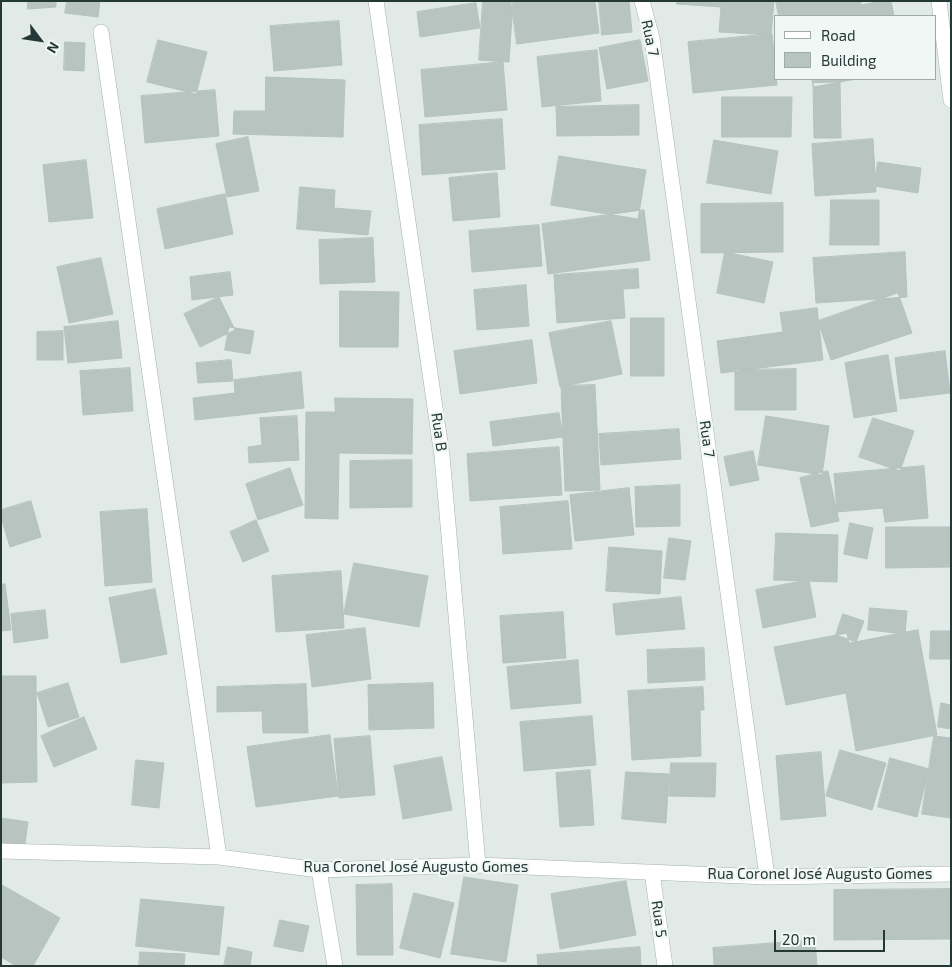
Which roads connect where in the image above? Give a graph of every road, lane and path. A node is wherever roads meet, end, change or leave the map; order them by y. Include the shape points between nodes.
1 (376, 1) edge
2 (642, 1) edge
3 (939, 1) edge
4 (101, 32) dead end
5 (951, 100) edge
6 (1, 851) edge
7 (219, 857) junction
8 (478, 865) junction
9 (319, 870) junction
10 (652, 872) junction
11 (951, 874) edge
12 (768, 877) junction
13 (335, 966) edge
14 (665, 966) edge

1 - 8 street, Rua B via 442,456
2 - 12 street, Rua 7 via 652,38
3 - 5 street
4 - 7 street
6 - 7 street, Rua Coronel José Augusto Gomes
7 - 9 street, Rua Coronel José Augusto Gomes
8 - 9 street, Rua Coronel José Augusto Gomes
8 - 10 street, Rua Coronel José Augusto Gomes
9 - 13 street
10 - 12 street, Rua Coronel José Augusto Gomes
10 - 14 street, Rua 5
11 - 12 street, Rua Coronel José Augusto Gomes

